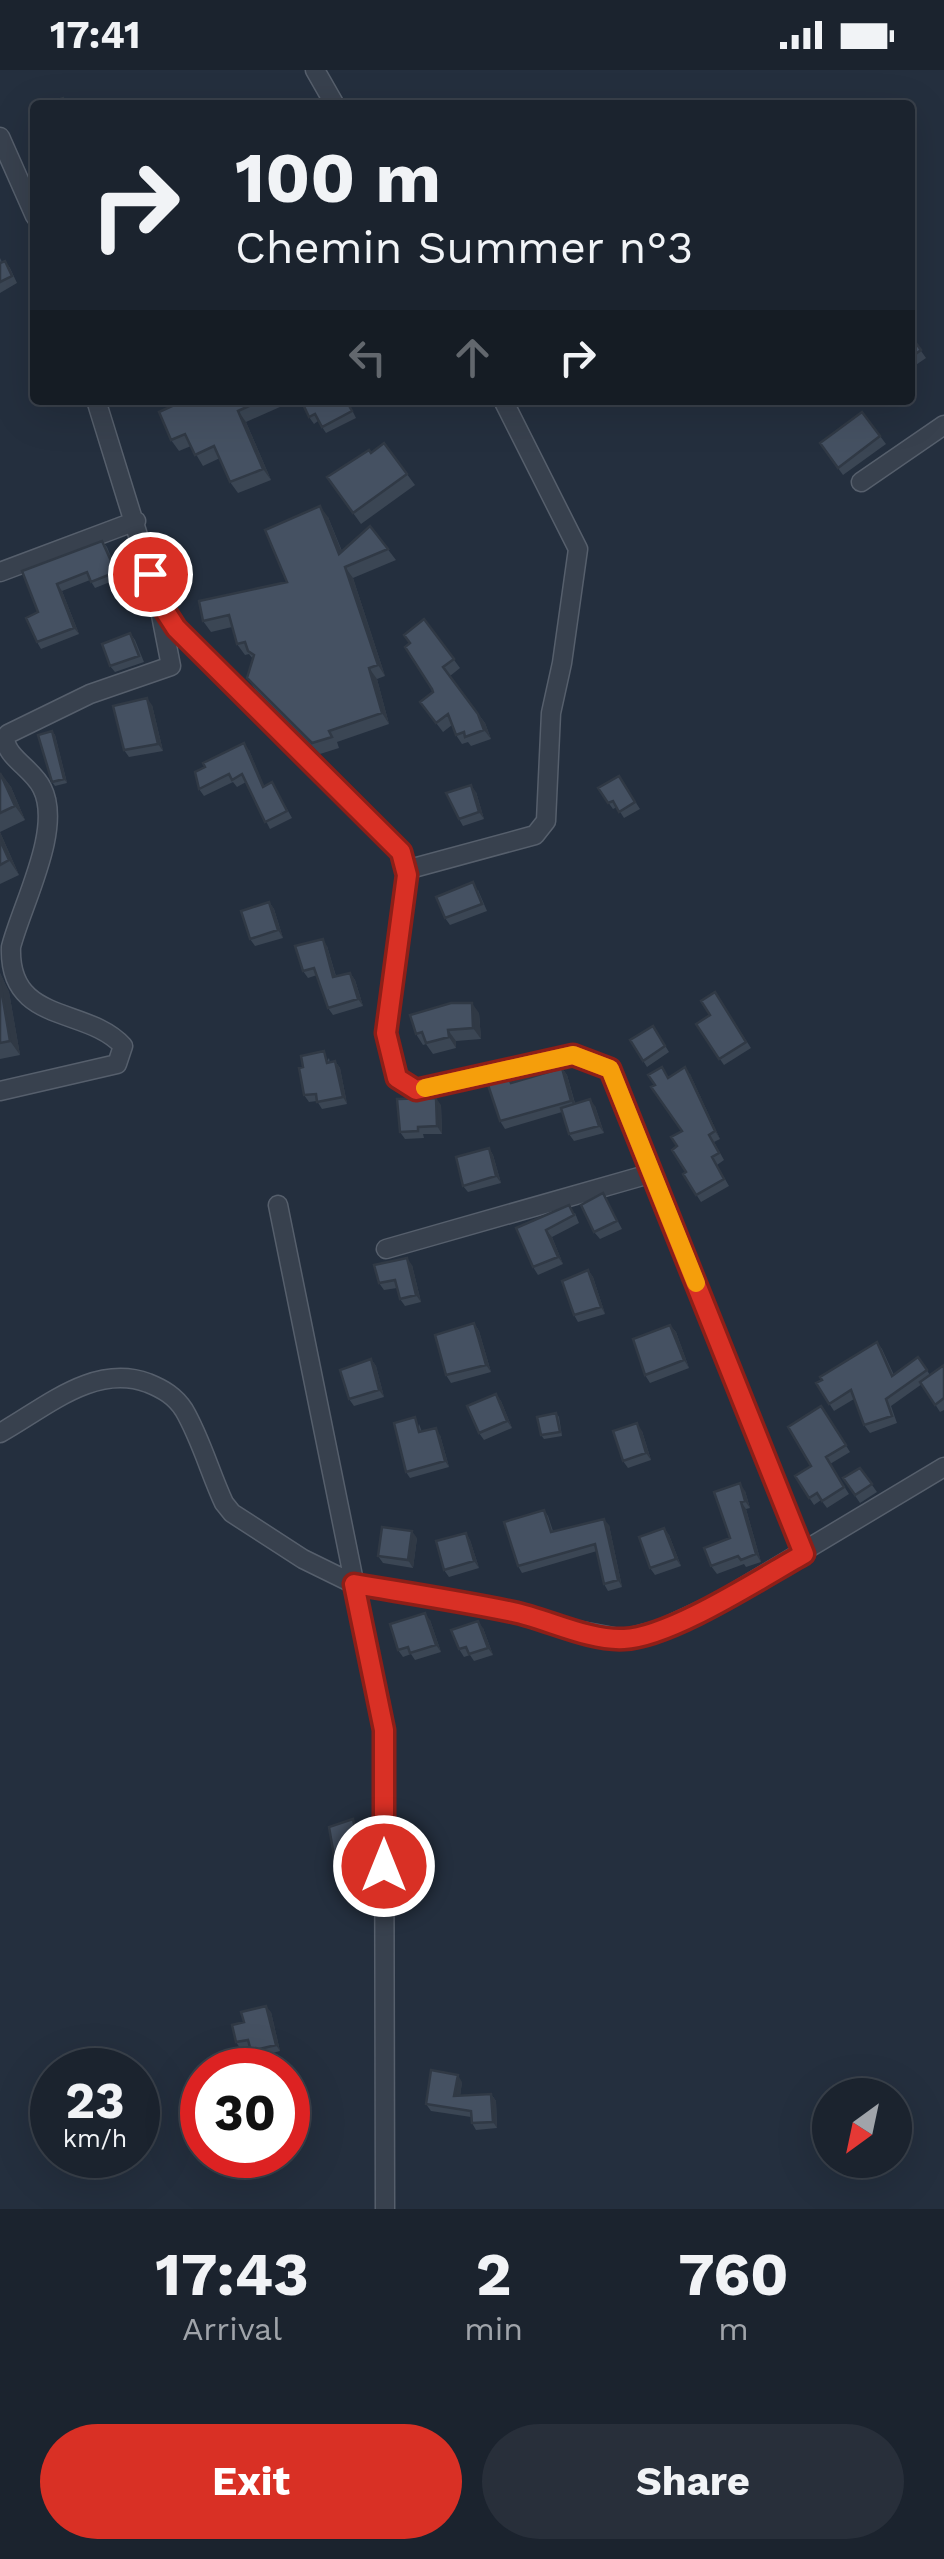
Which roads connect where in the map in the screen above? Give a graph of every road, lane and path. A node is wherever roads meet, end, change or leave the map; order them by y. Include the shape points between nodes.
1 (315, 70) edge
2 (332, 100) edge
3 (2, 148) edge
4 (30, 206) edge
5 (98, 405) edge
6 (506, 405) edge
7 (944, 425) edge
8 (860, 482) dead end
9 (136, 521) junction
10 (0, 572) edge
11 (158, 600) junction
12 (406, 870) junction
13 (0, 1091) edge
14 (652, 1173) junction
15 (278, 1205) dead end
16 (386, 1249) dead end
17 (0, 1434) edge
18 (944, 1467) edge
19 (804, 1554) junction
20 (354, 1584) junction
21 (386, 2209) edge

1 - 2 street
3 - 4 street
5 - 9 street
6 - 12 street via 578,549 551,713 546,822 535,835
7 - 8 street
9 - 10 street
9 - 11 street
11 - 12 street via 176,628 401,852
11 - 13 street via 171,666 41,716 8,734 4,744 34,774 48,810 46,841 11,947 17,982 47,1010 120,1041 122,1056 100,1070
12 - 14 street via 386,1033 397,1078 416,1090 573,1055 593,1060 610,1069
14 - 16 street
14 - 19 street
15 - 20 street
17 - 20 street via 101,1378 118,1375 158,1387 184,1411 232,1513
18 - 19 street
19 - 20 street via 660,1630 624,1639
20 - 21 street via 384,1730

